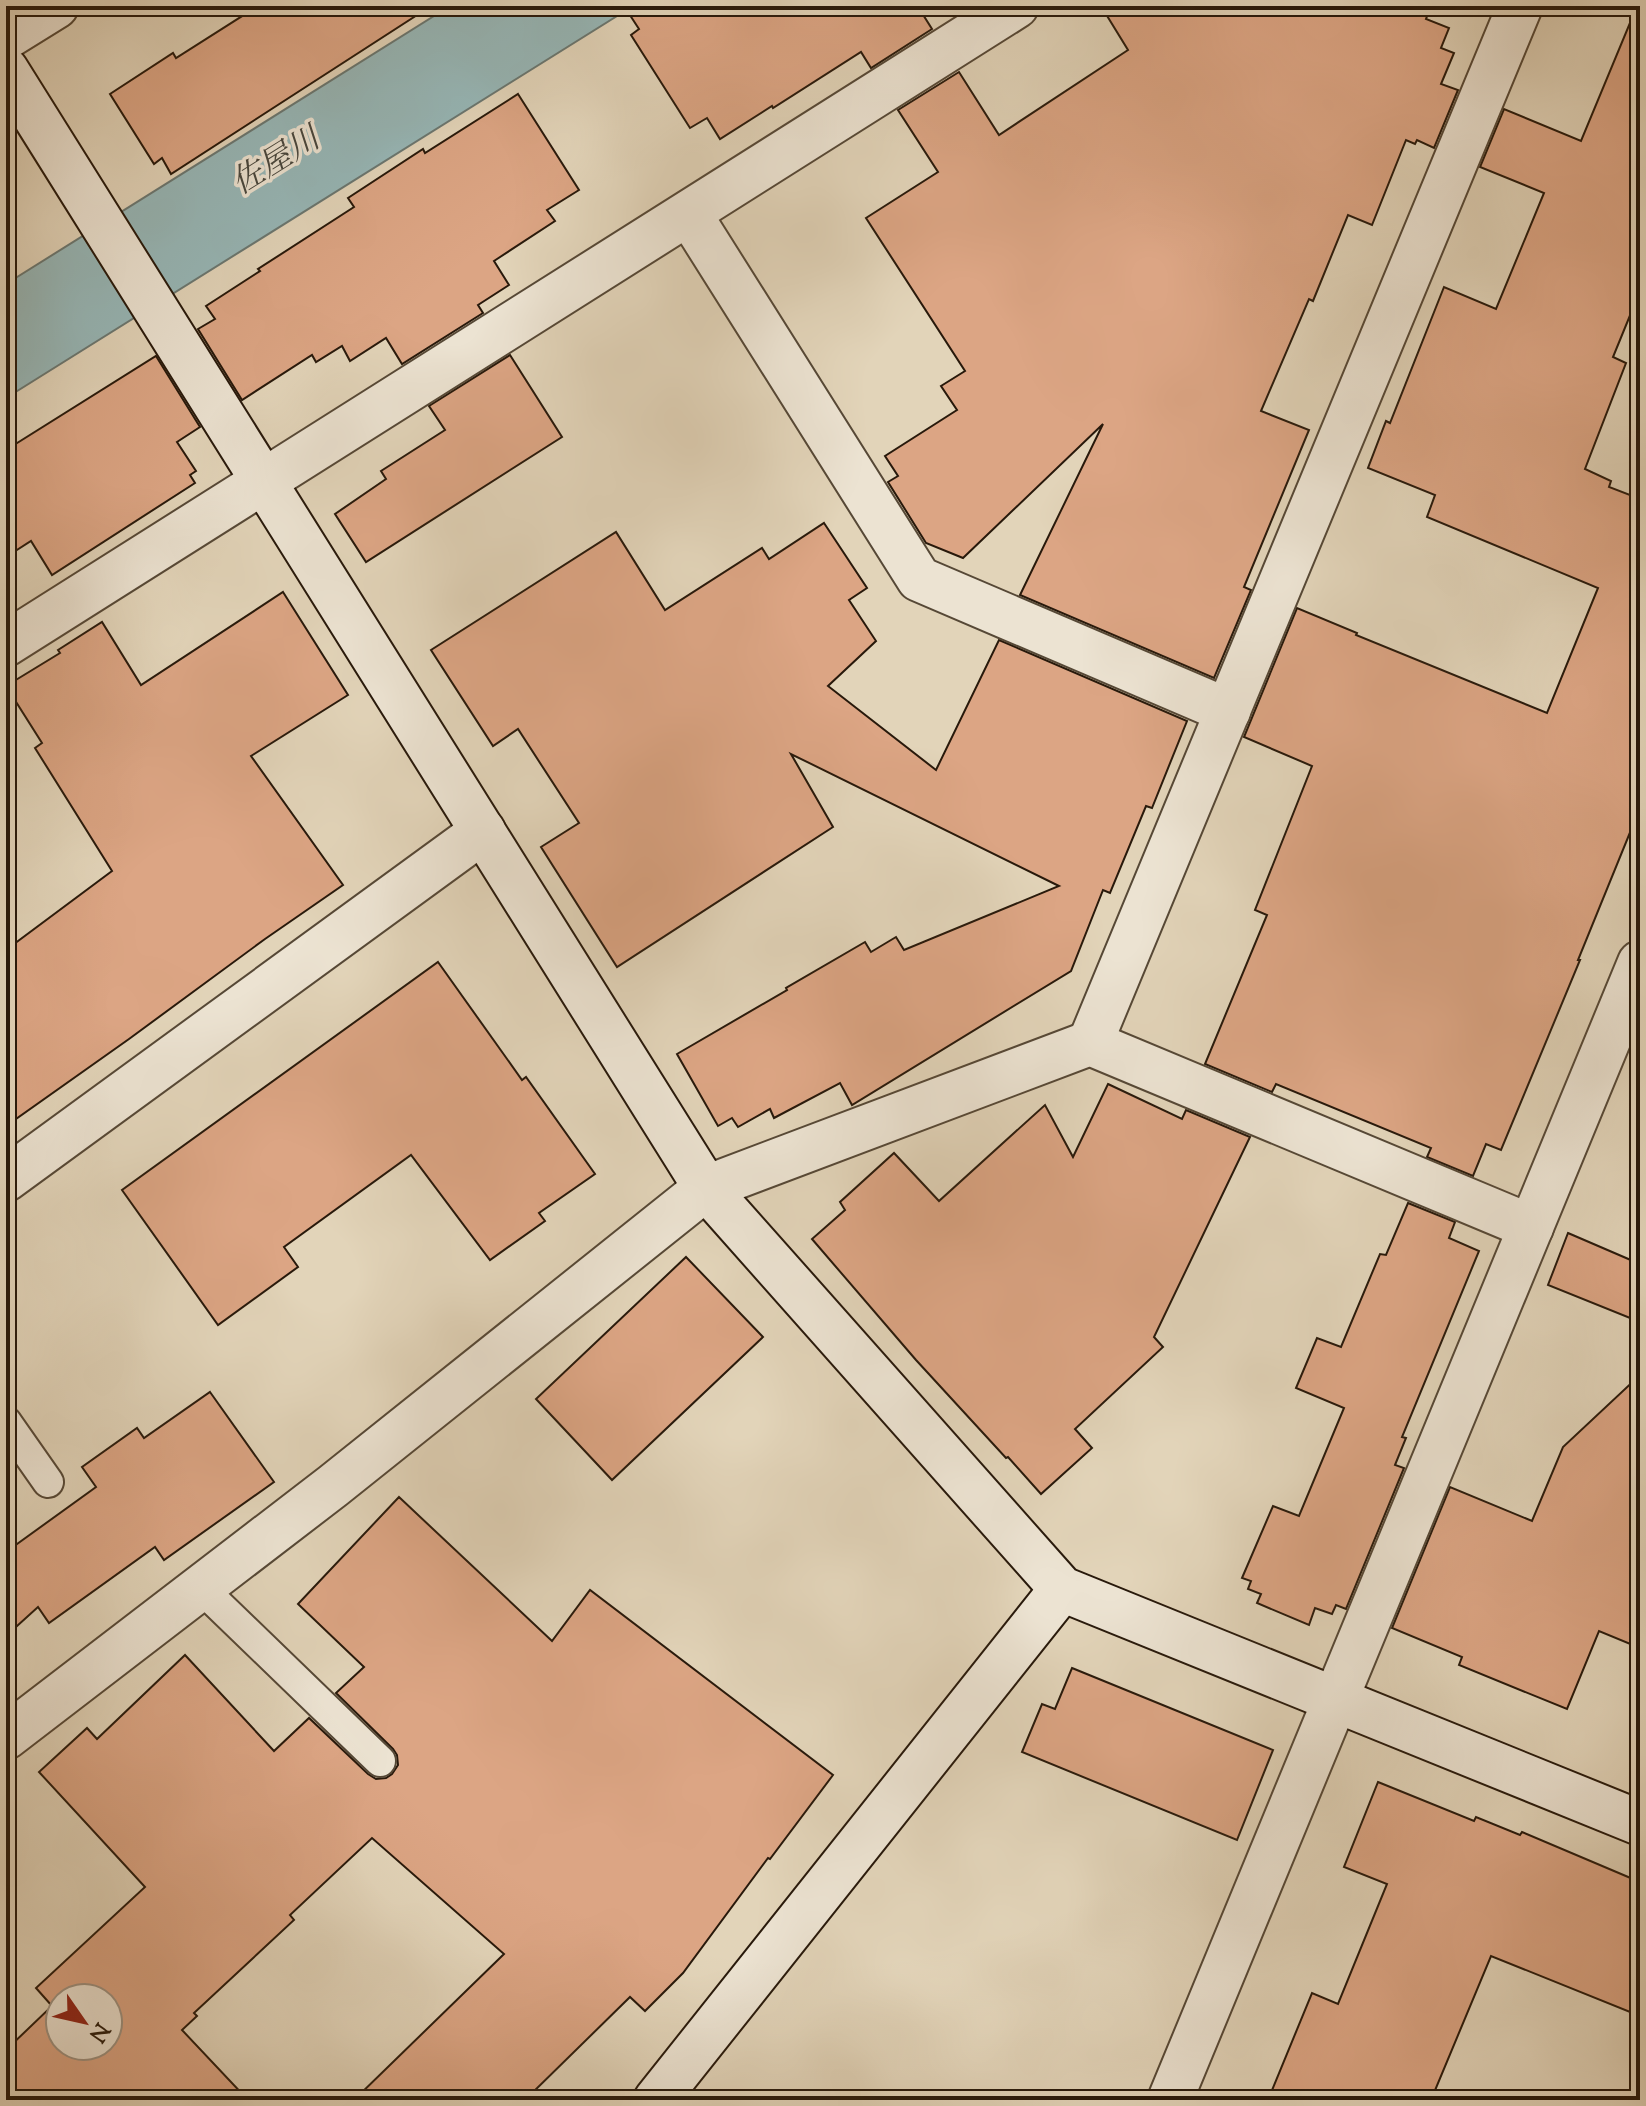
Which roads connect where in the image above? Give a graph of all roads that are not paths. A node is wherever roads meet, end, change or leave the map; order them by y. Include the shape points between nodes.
1 (56, 6) edge
2 (1016, 6) edge
3 (1520, 6) edge
4 (6, 37) edge
5 (6, 70) edge
6 (689, 214) junction
7 (264, 481) junction
8 (6, 644) edge
9 (1228, 711) junction
10 (483, 831) junction
11 (1640, 963) edge
12 (1090, 1043) junction
13 (6, 1179) edge
14 (706, 1188) junction
15 (1531, 1227) junction
16 (6, 1422) edge
17 (48, 1482) dead end
18 (200, 1587) junction
19 (1062, 1589) junction
20 (1336, 1700) junction
21 (6, 1737) edge
22 (380, 1761) dead end
23 (1640, 1823) edge
24 (656, 2100) edge
25 (1170, 2100) edge

1 - 4 street
2 - 6 street
3 - 9 street
5 - 7 street
6 - 7 street
6 - 9 street via 919,579
7 - 8 street
7 - 10 street
9 - 12 street
10 - 13 street
10 - 14 street
11 - 15 street
12 - 14 street
12 - 15 street
14 - 18 street
14 - 19 street
15 - 20 street
16 - 17 lane
18 - 21 street
18 - 22 lane
19 - 20 street
19 - 24 street
20 - 23 street
20 - 25 street

